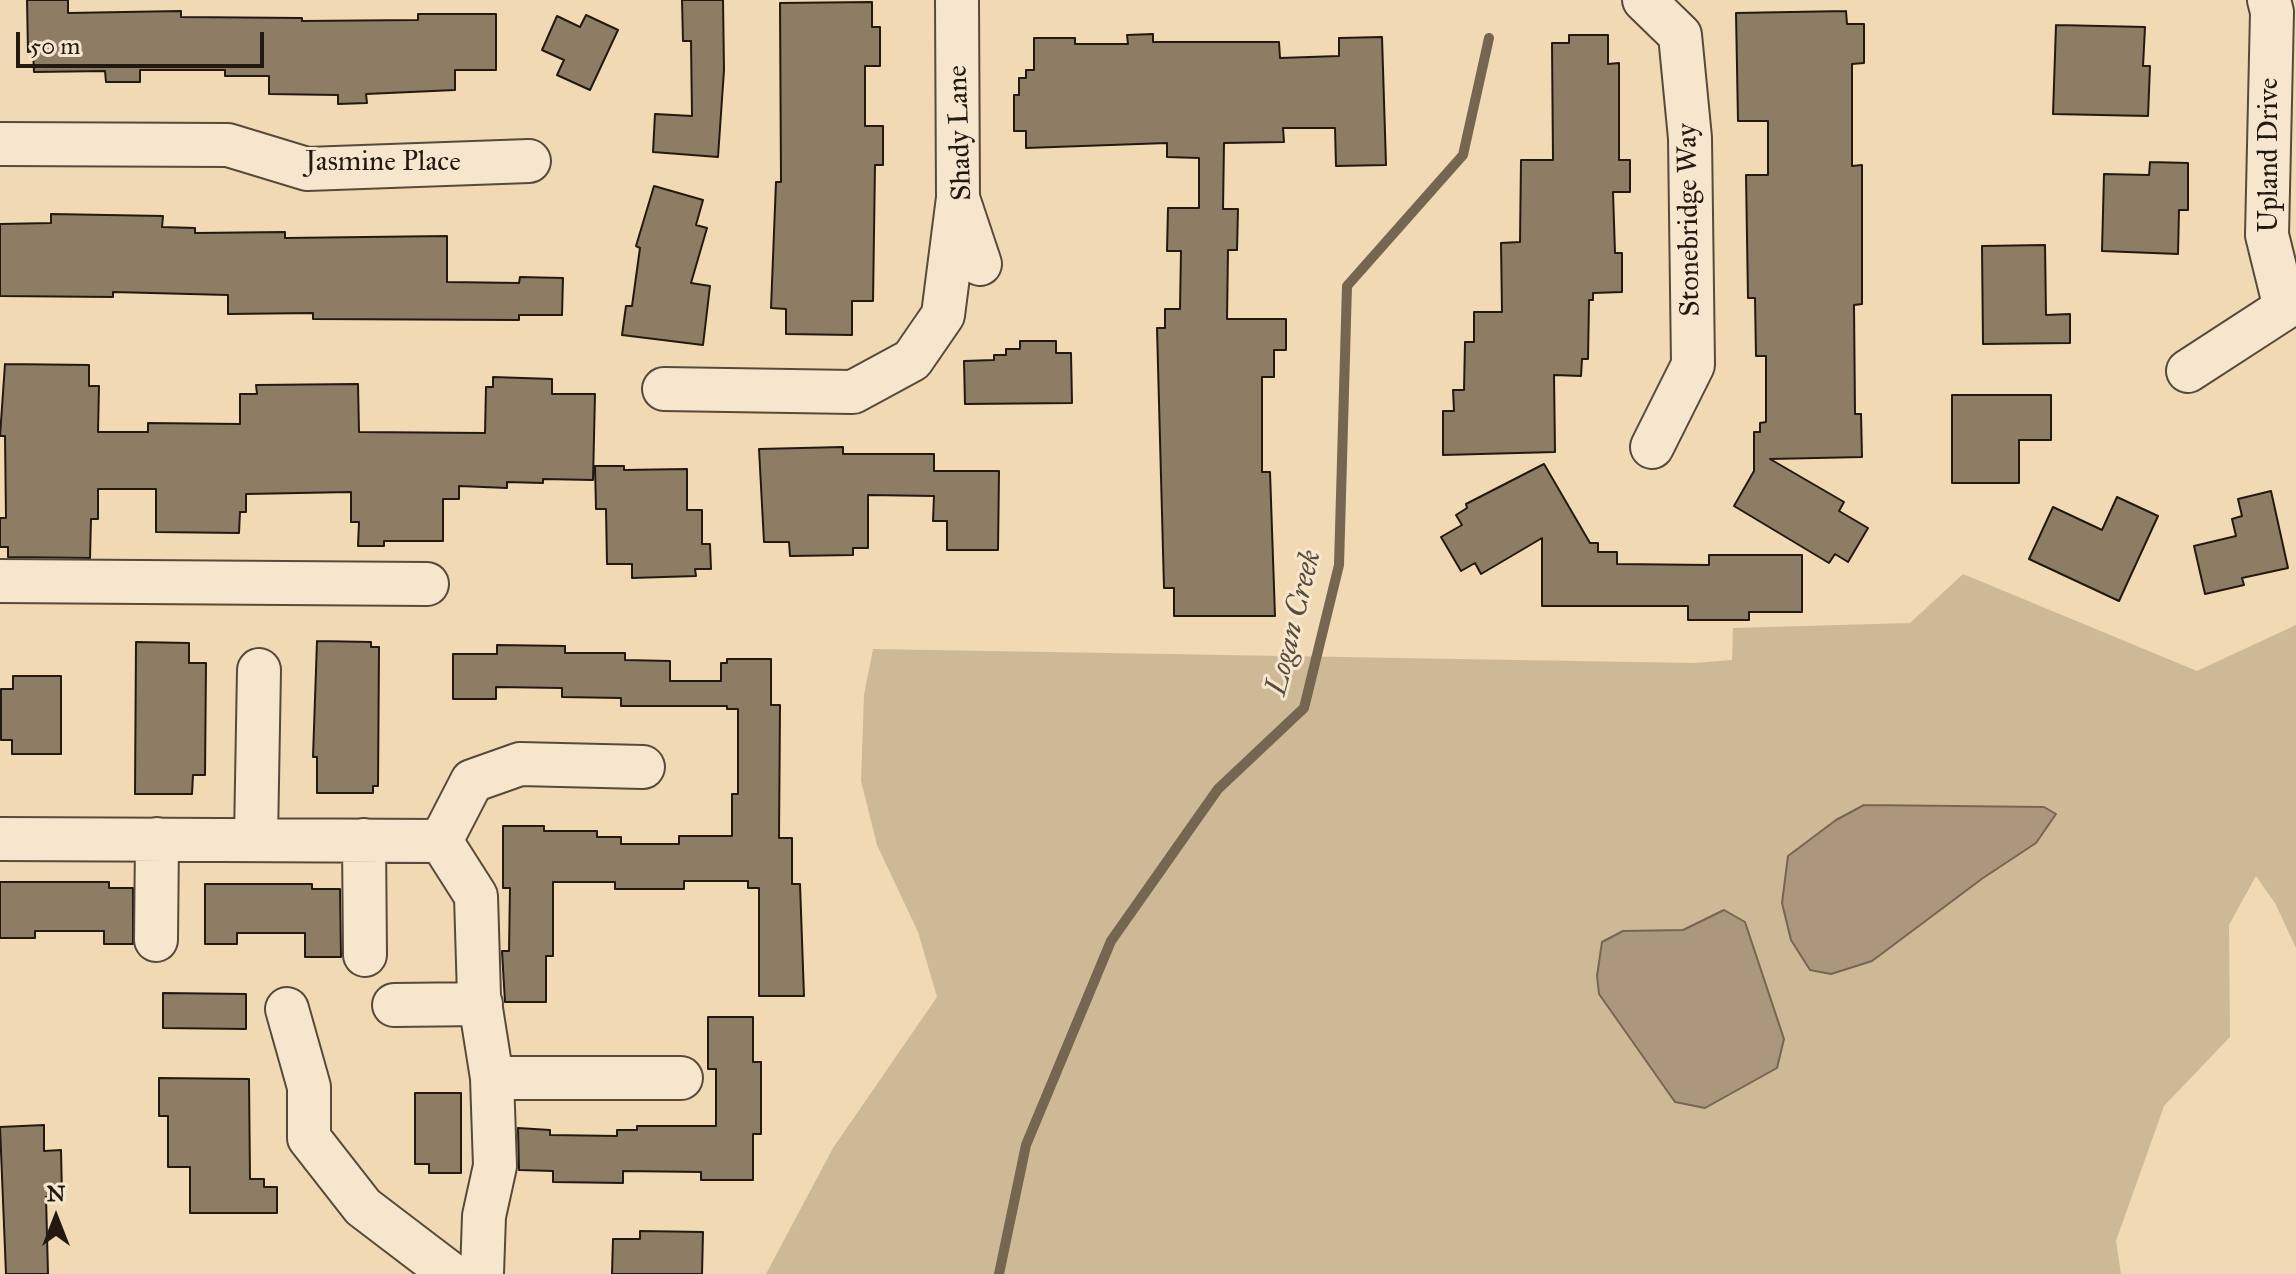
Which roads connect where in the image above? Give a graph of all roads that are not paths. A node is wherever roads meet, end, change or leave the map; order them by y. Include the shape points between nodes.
1 (957, 0) edge
2 (1644, 0) edge
3 (2269, 0) edge
4 (0, 144) edge
5 (529, 161) dead end
6 (958, 198) junction
7 (980, 264) dead end
8 (2291, 312) edge
9 (2188, 371) dead end
10 (664, 389) dead end
11 (1652, 447) dead end
12 (0, 581) edge
13 (427, 584) dead end
14 (259, 670) dead end
15 (643, 767) dead end
16 (256, 838) junction
17 (0, 839) edge
18 (157, 839) junction
19 (364, 840) junction
20 (441, 841) junction
21 (156, 940) dead end
22 (365, 955) dead end
23 (481, 1004) junction
24 (394, 1005) dead end
25 (287, 1009) dead end
26 (492, 1078) junction
27 (681, 1078) dead end
28 (451, 1274) edge
29 (482, 1274) edge

1 - 6 street, Shady Lane
2 - 11 street, Stonebridge Way via 1680,35 1690,138 1693,365
3 - 8 street, Upland Drive via 2267,235
4 - 5 street, Jasmine Place via 228,145 307,169
6 - 7 street, Shady Lane
6 - 10 street via 943,315 912,360 853,392
8 - 9 street
12 - 13 street
14 - 16 street
15 - 20 street via 520,764 472,781
16 - 18 street
16 - 19 street
17 - 18 street
18 - 21 street
19 - 20 street
19 - 22 street
20 - 23 street via 476,896
23 - 24 street
23 - 26 street
25 - 28 street via 309,1087 309,1138 363,1207
26 - 27 street
26 - 29 street via 495,1166 484,1216

